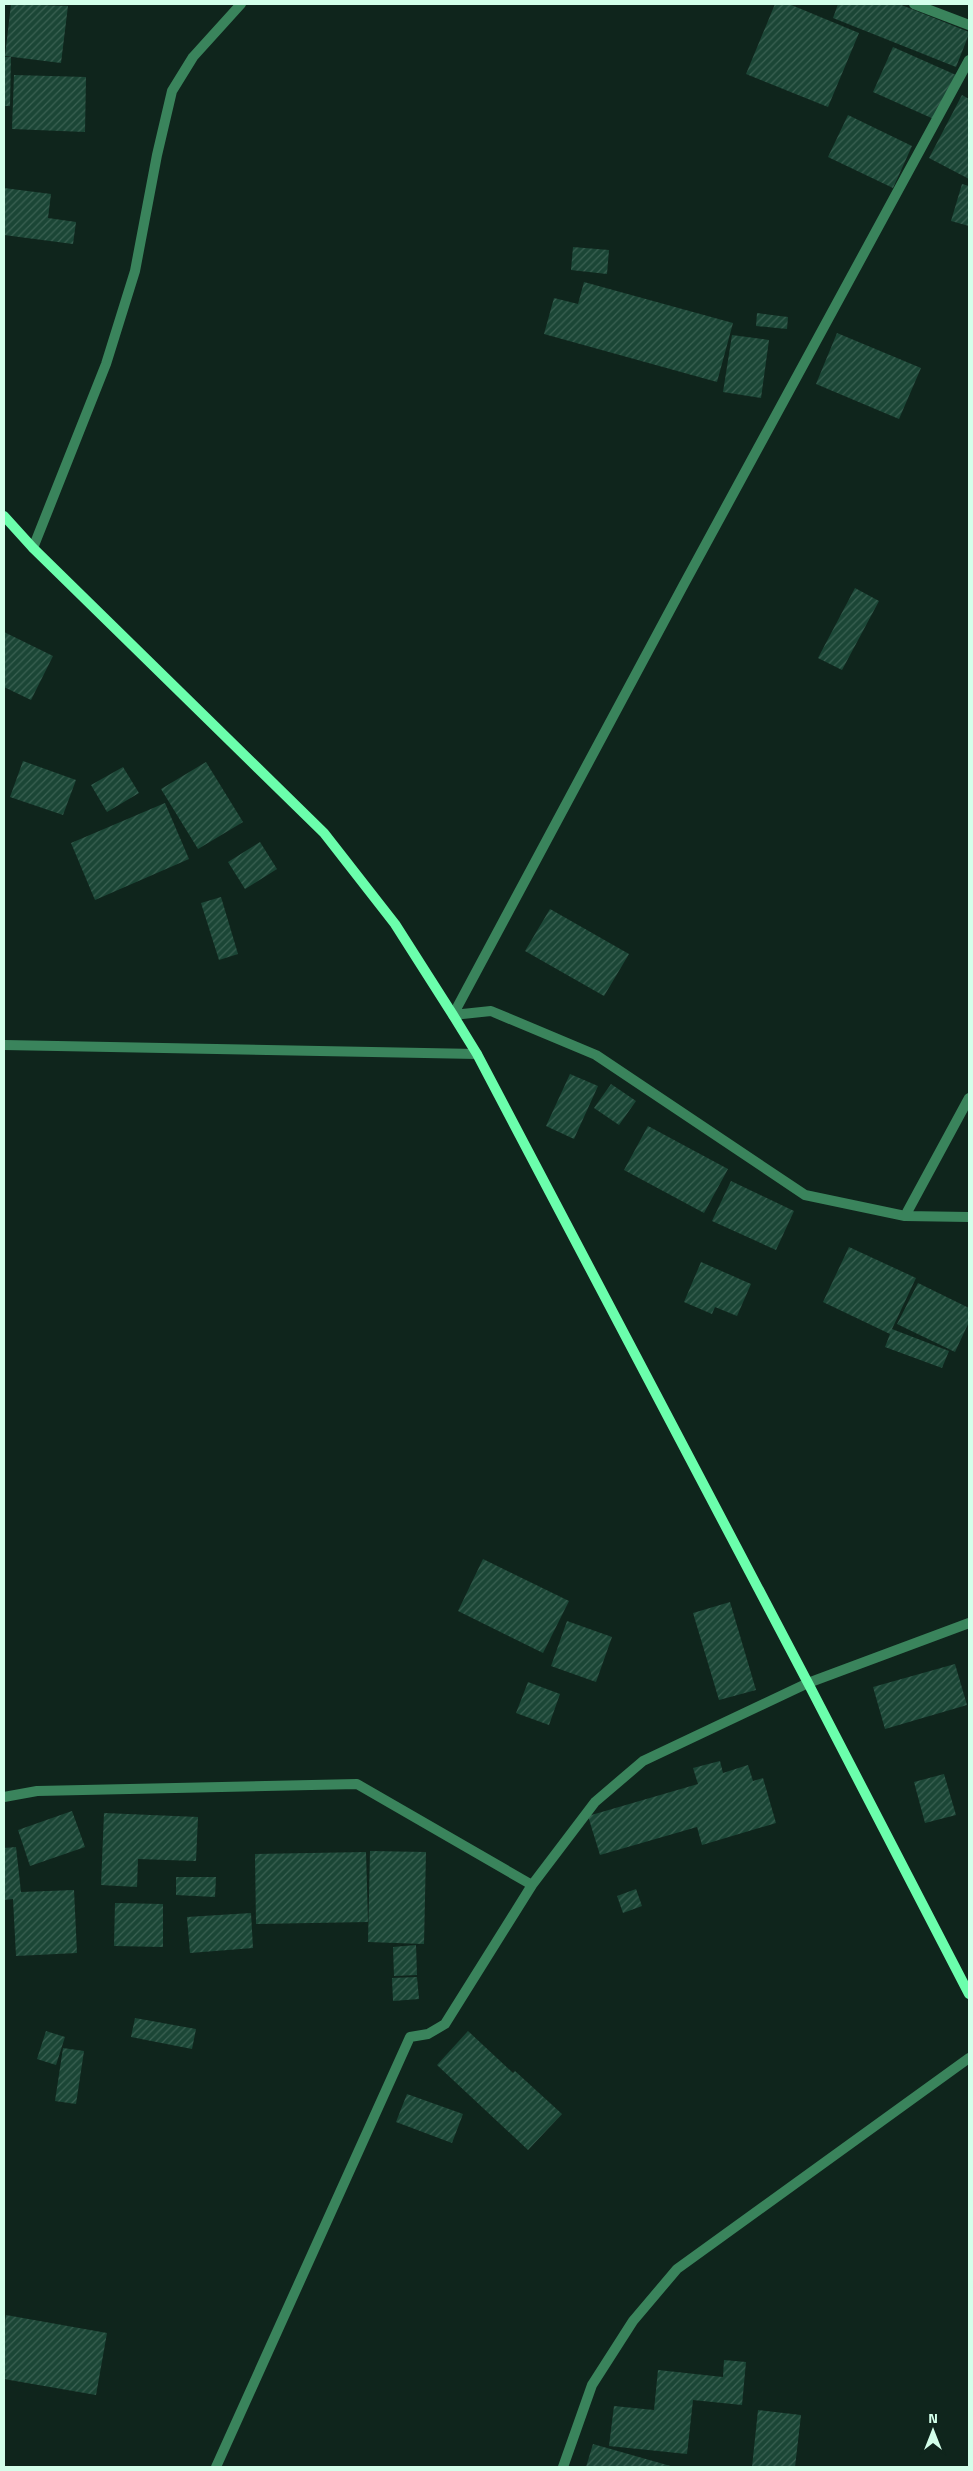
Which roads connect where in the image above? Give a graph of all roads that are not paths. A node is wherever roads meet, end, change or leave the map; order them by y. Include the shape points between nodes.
1 (241, 4) edge
2 (914, 4) edge
3 (969, 25) edge
4 (969, 60) edge
5 (4, 516) edge
6 (32, 548) junction
7 (454, 1014) junction
8 (4, 1045) edge
9 (477, 1054) junction
10 (969, 1098) edge
11 (905, 1216) junction
12 (969, 1217) edge
13 (969, 1623) edge
14 (808, 1683) junction
15 (4, 1797) edge
16 (532, 1885) junction
17 (969, 1994) edge
18 (969, 2058) edge
19 (216, 2467) edge
20 (563, 2467) edge

1 - 6 street via 193,57 172,91 135,271 106,364
2 - 3 street
4 - 7 street
5 - 6 street
6 - 7 street via 324,833 395,924
7 - 9 street
7 - 11 street via 490,1011 596,1056 805,1195
8 - 9 street
9 - 14 street
10 - 11 street
11 - 12 street
13 - 14 street
14 - 16 street via 643,1761 595,1802
14 - 17 street
15 - 16 street via 37,1791 357,1784
16 - 19 street via 445,2024 428,2034 410,2037
18 - 20 street via 677,2269 632,2321 592,2385

